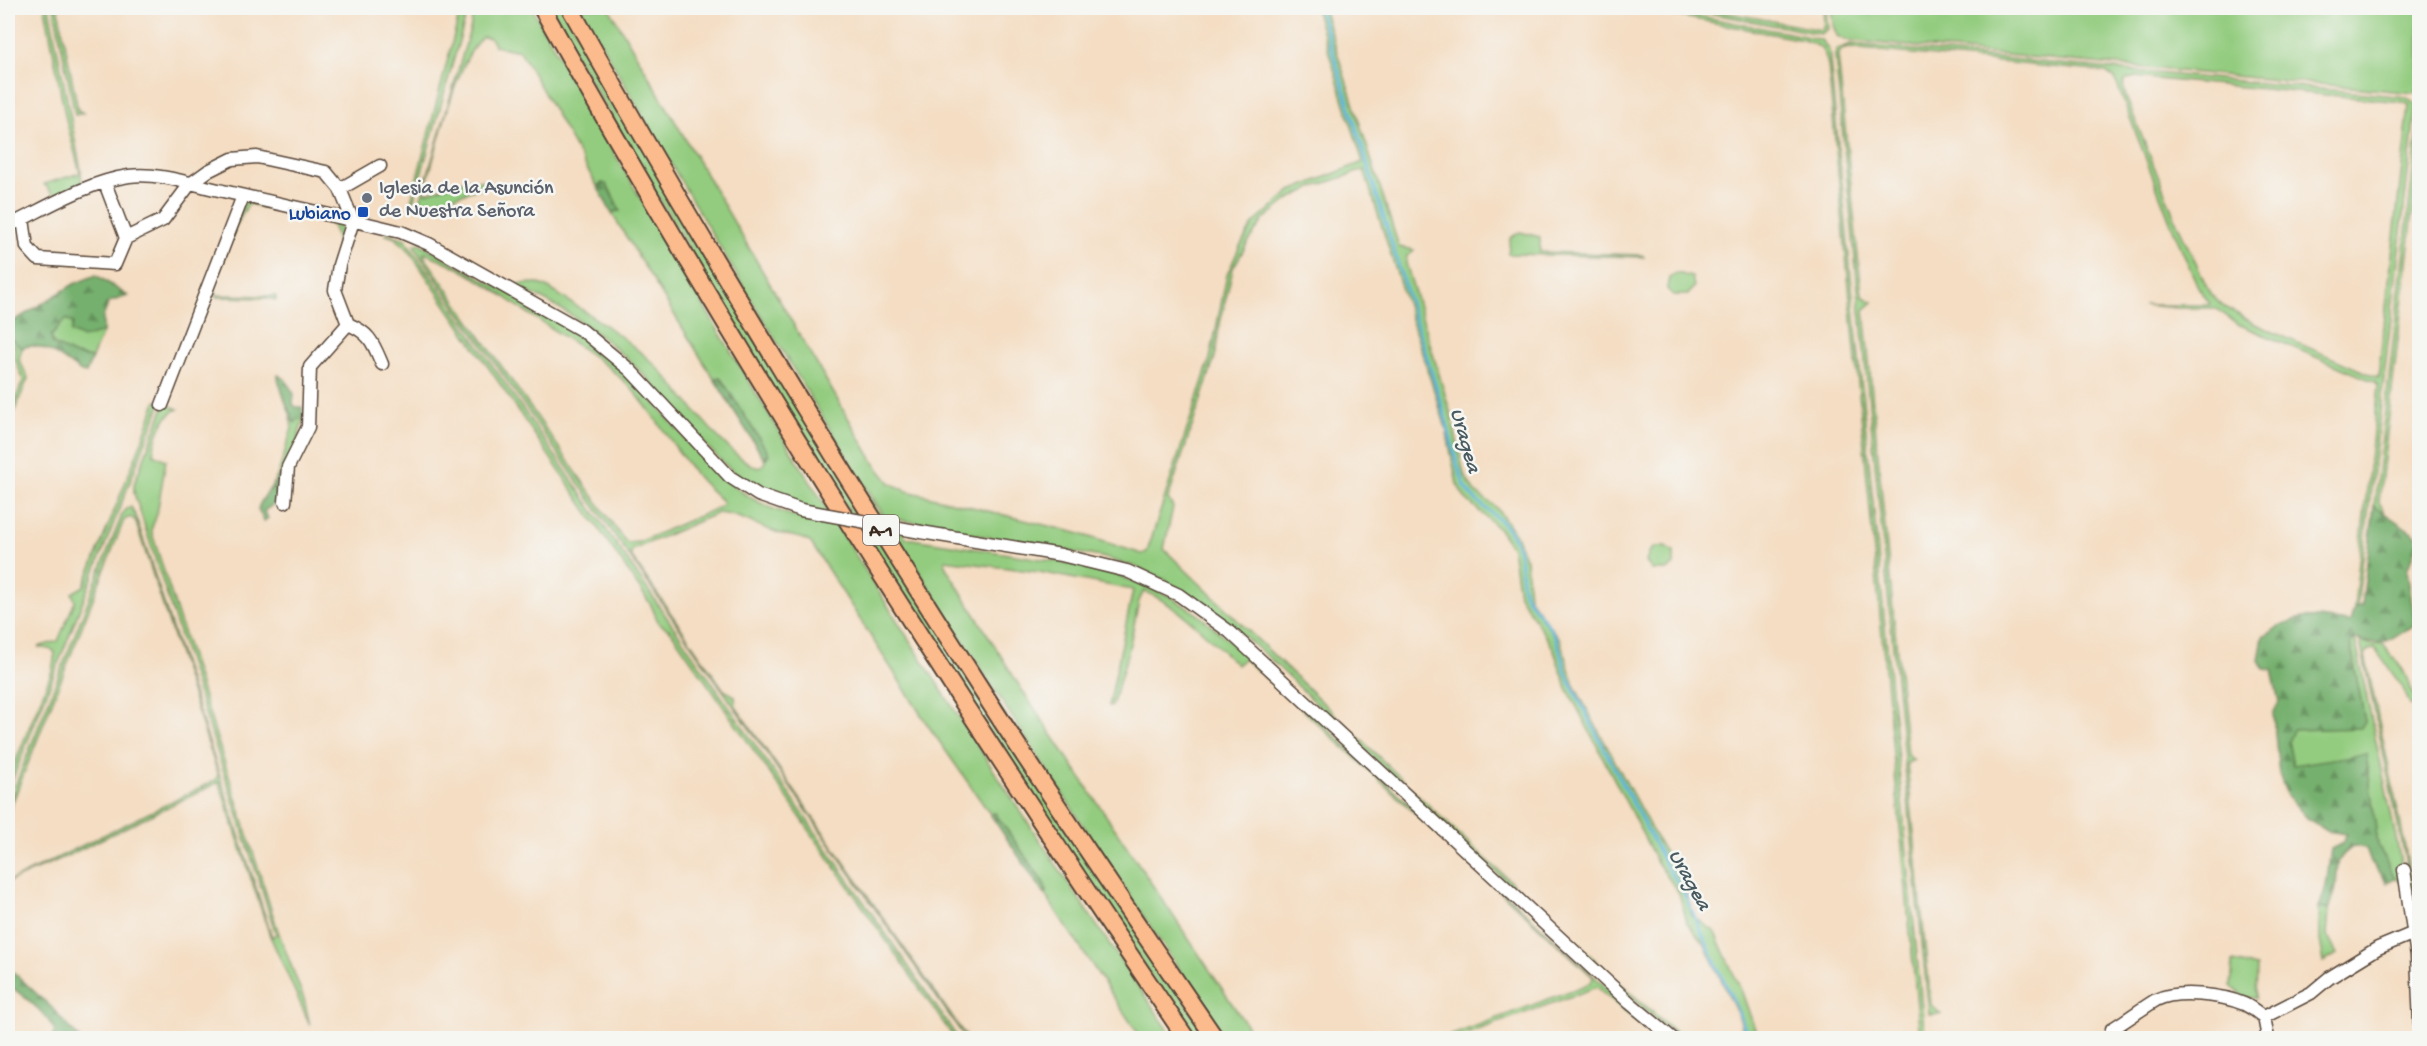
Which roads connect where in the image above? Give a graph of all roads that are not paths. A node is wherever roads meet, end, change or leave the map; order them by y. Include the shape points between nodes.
1 (542, 8) edge
2 (570, 8) edge
3 (380, 166) dead end
4 (105, 183) junction
5 (190, 184) junction
6 (340, 189) junction
7 (243, 196) junction
8 (23, 219) junction
9 (353, 221) junction
10 (8, 226) edge
11 (126, 238) junction
12 (348, 324) junction
13 (382, 364) dead end
14 (162, 405) dead end
15 (285, 502) dead end
16 (2404, 870) dead end
17 (2414, 933) junction
18 (2264, 1017) junction
19 (2420, 1024) edge
20 (1186, 1038) edge
21 (1215, 1038) edge
22 (1672, 1038) edge
23 (2110, 1038) edge
24 (2268, 1038) edge

1 - 20 highway, A-1 via 743,353 877,570 1073,873
2 - 21 highway, A-1 via 771,352 900,560 998,715
3 - 6 street
4 - 5 street via 150,176
4 - 8 street
4 - 11 street
5 - 6 street via 232,159 257,157 326,172
5 - 7 street
5 - 11 street via 163,220
6 - 9 street
7 - 9 street
7 - 14 street
8 - 10 street
8 - 11 street via 27,247 38,259 115,264
9 - 12 street via 335,290
9 - 22 street, bridge via 401,232 429,244 583,331 630,370 730,477 758,495 801,510 1106,565 1144,578 1193,604 1230,632
12 - 13 street via 364,331
12 - 15 street via 310,368 308,427 288,467
16 - 17 street
17 - 18 street via 2378,948 2311,993
17 - 19 street
18 - 23 street via 2225,997 2172,995 2158,999 2112,1029
18 - 24 street

